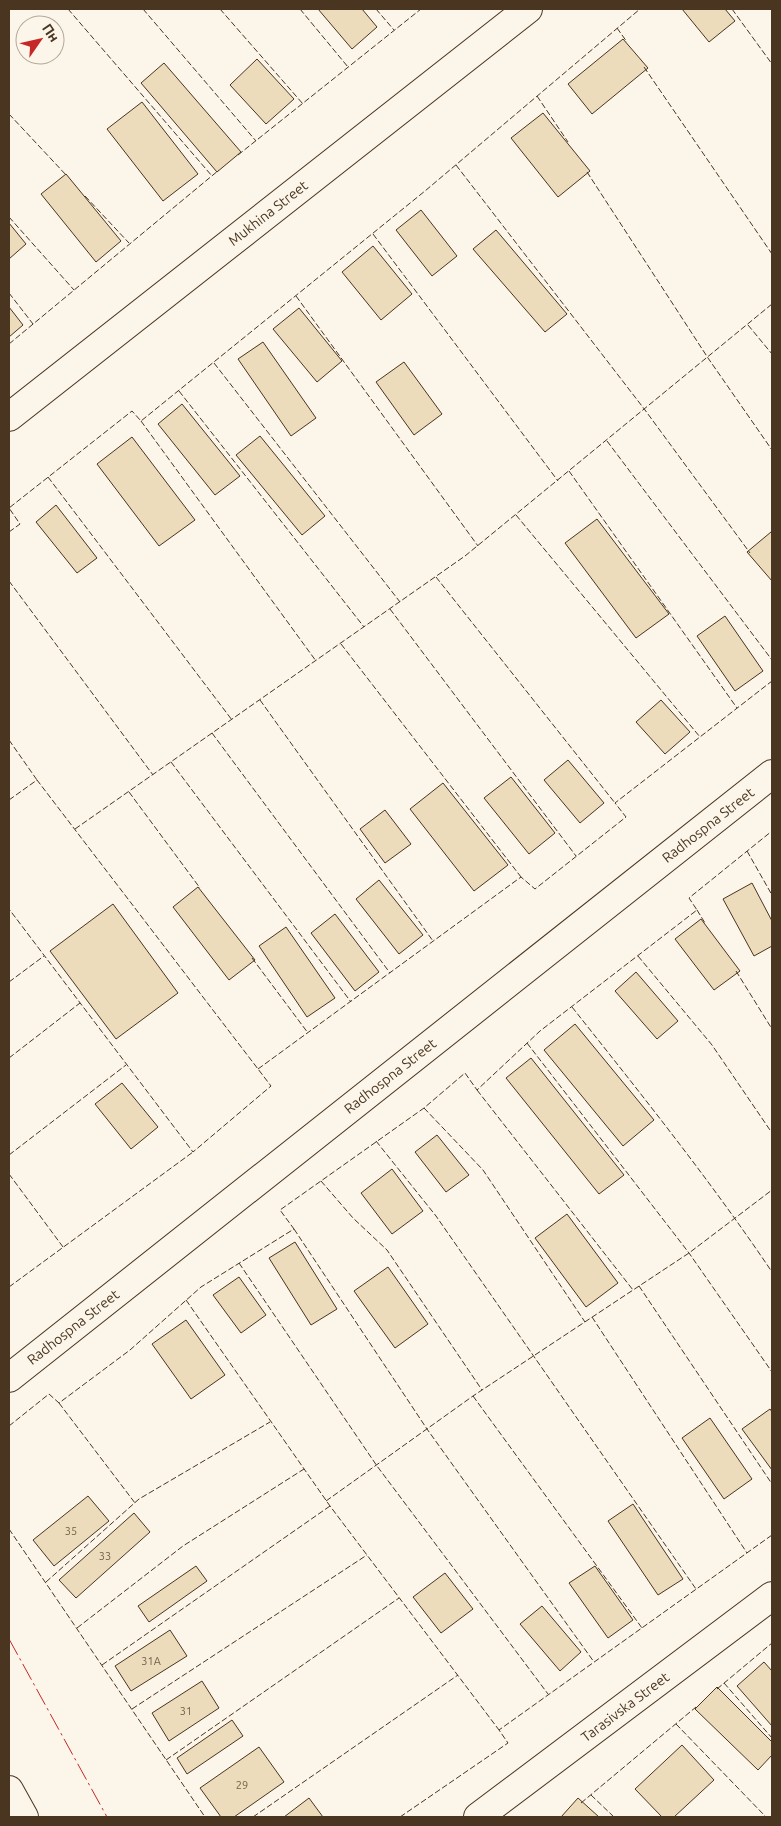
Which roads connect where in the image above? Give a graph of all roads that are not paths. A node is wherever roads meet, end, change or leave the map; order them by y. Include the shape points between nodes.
1 (528, 9) edge
2 (9, 417) edge
3 (772, 774) edge
4 (9, 1378) edge
5 (772, 1596) edge
6 (9, 1790) edge
7 (24, 1817) edge
8 (478, 1817) edge

1 - 2 street, Mukhina Street
3 - 4 street, Radhospna Street
5 - 8 street, Tarasivska Street
6 - 7 street

